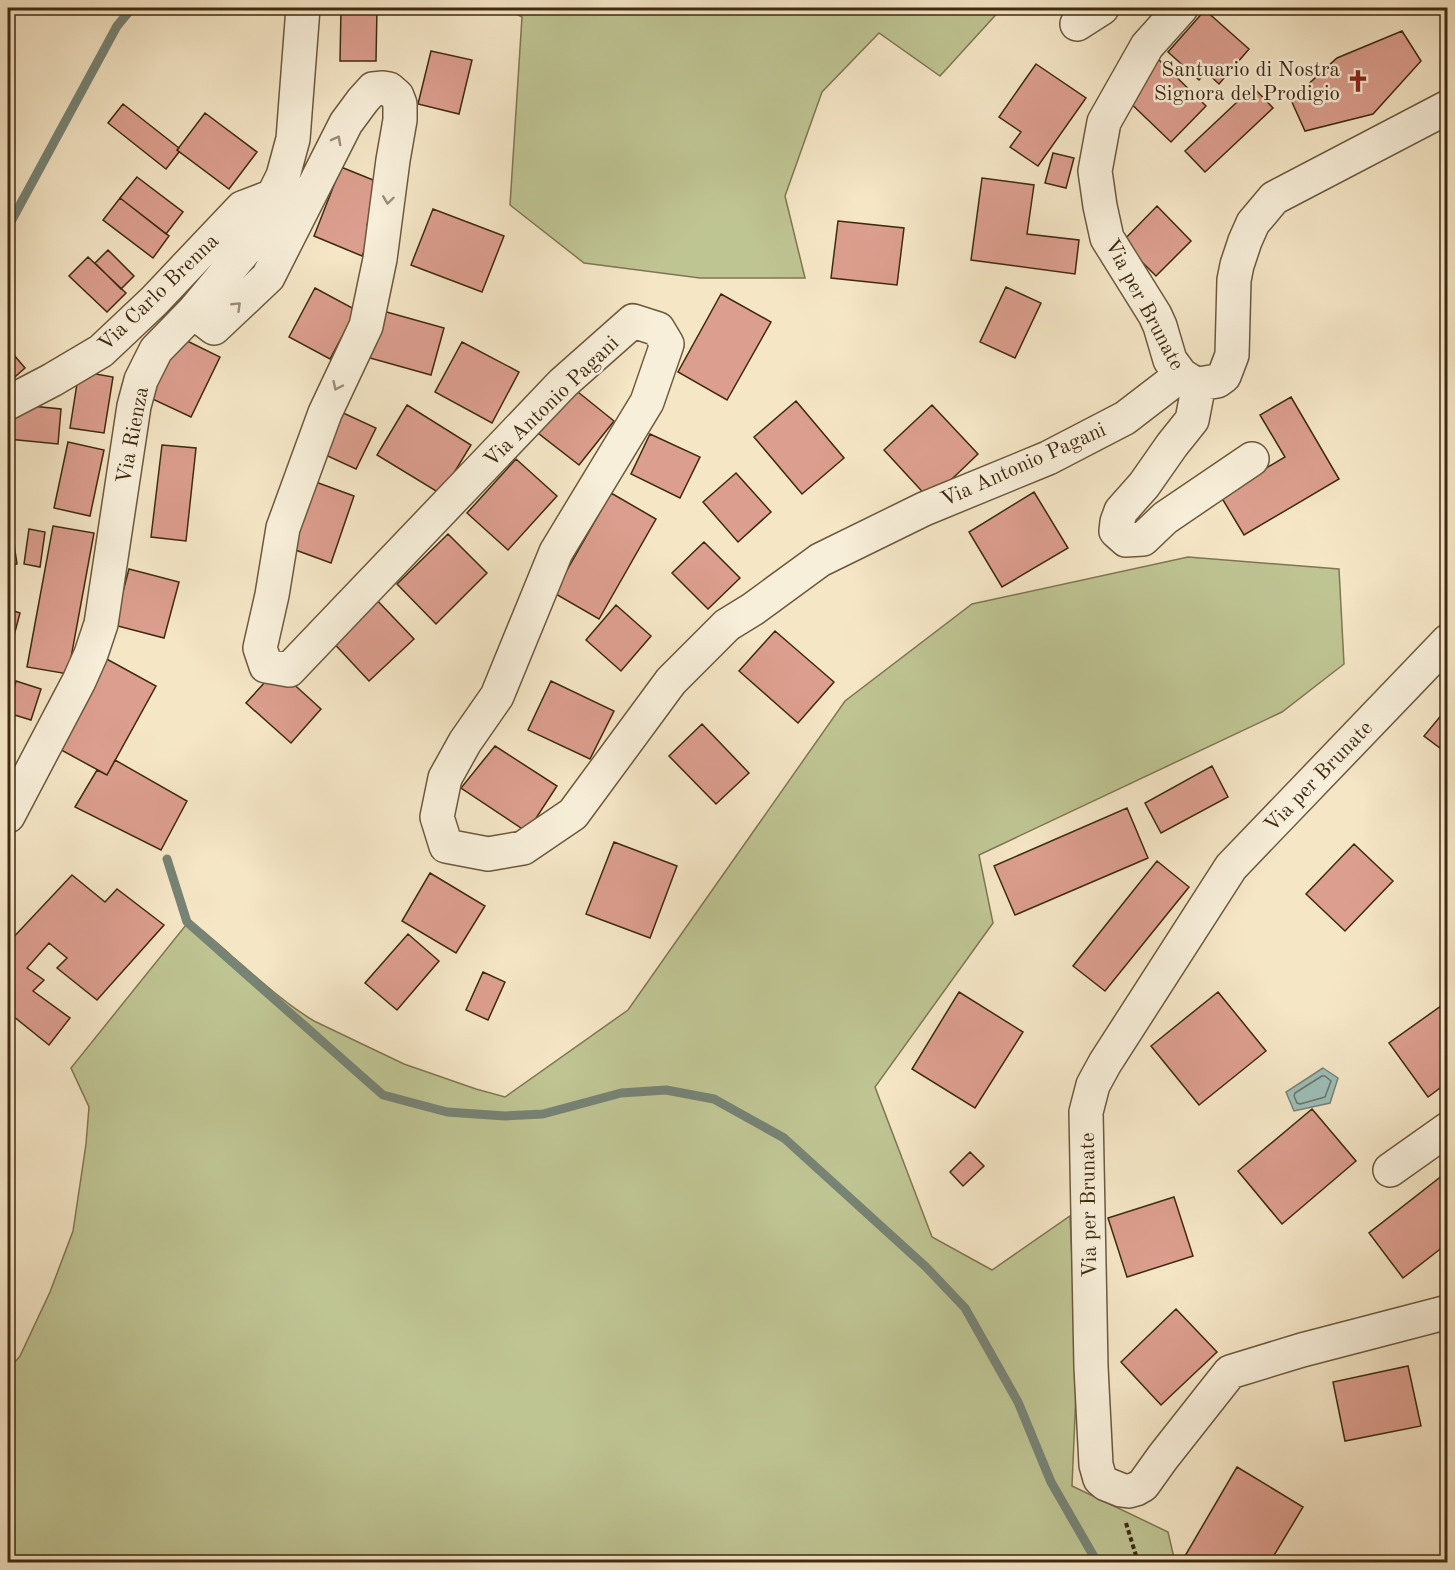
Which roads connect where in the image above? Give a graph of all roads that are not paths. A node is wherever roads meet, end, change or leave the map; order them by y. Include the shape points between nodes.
1 (303, 8) edge
2 (1181, 8) edge
3 (1448, 107) edge
4 (273, 196) junction
5 (193, 312) junction
6 (1190, 379) junction
7 (8, 403) edge
8 (1252, 459) dead end
9 (753, 609) junction
10 (1448, 641) edge
11 (641, 757) dead end
12 (8, 816) edge
13 (1448, 1129) edge
14 (1390, 1170) dead end
15 (1448, 1312) edge

1 - 4 street, Via Rienza via 293,139
2 - 6 street, Via per Brunate via 1147,46 1104,122 1095,171 1107,238 1161,326 1170,360
3 - 6 street, Via per Brunate via 1274,198 1253,223 1237,265 1232,355 1224,376 1217,381
4 - 5 street, Via Rienza via 267,224
4 - 7 street, Via Carlo Brenna via 242,208 101,351
5 -> 9 street, Via Antonio Pagani via 213,328 268,277 346,123 373,89 389,89 397,96 400,120 366,326 325,412 283,528 260,648 266,666 290,670 563,383 633,321 658,328 667,344 647,402 556,552 497,696 445,778 437,817 446,846 488,854 523,848 573,814 671,681 727,625
5 - 12 street, Via Rienza via 156,350 141,380 101,624 79,681
6 - 8 street via 1192,420 1121,511 1116,531 1126,540 1143,539 1165,518
6 - 9 street, Via Antonio Pagani via 1048,458 924,509 820,560
9 - 11 street via 759,620 698,684
10 - 15 street, Via per Brunate via 1232,867 1093,1085 1086,1112 1091,1367 1100,1479 1121,1490 1143,1485 1230,1372
13 - 14 street

